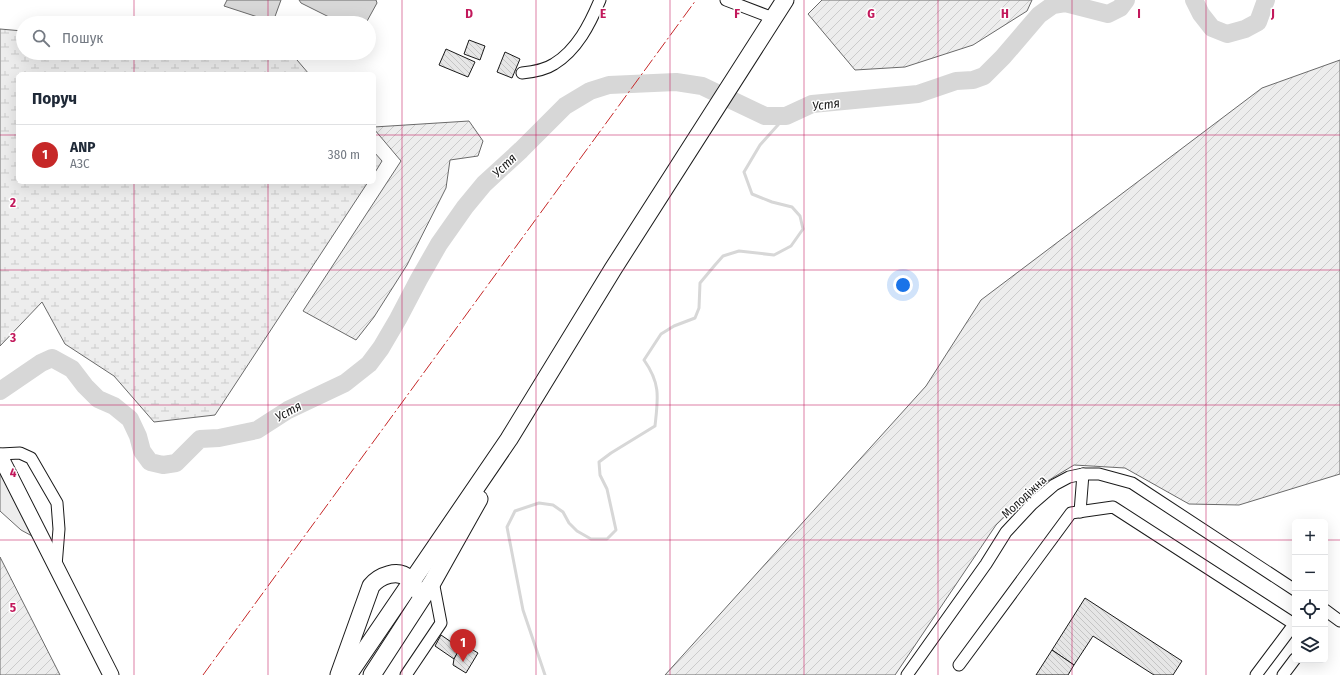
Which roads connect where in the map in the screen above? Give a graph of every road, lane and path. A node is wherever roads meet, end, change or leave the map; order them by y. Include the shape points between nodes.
1 (600, 0) edge
2 (726, 0) edge
3 (785, 0) edge
4 (773, 18) junction
5 (522, 73) dead end
6 (509, 438) junction
7 (0, 455) edge
8 (1083, 474) junction
9 (1080, 512) junction
10 (56, 567) junction
11 (411, 581) junction
12 (433, 581) junction
13 (1292, 588) edge
14 (422, 599) junction
15 (1328, 615) edge
16 (1340, 621) edge
17 (1292, 623) edge
18 (1292, 627) edge
19 (1292, 663) edge
20 (959, 665) dead end
21 (110, 675) edge
22 (339, 675) edge
23 (348, 675) edge
24 (372, 675) edge
25 (406, 675) edge
26 (907, 675) edge
27 (1256, 675) edge
28 (1283, 675) edge

1 - 5 street via 589,25 574,47 554,65
2 - 4 street
3 - 4 highway
4 - 6 highway
6 - 11 highway
6 - 12 highway via 471,514
7 - 10 main road
7 - 10 street via 20,453 31,458 57,503 59,529
8 - 9 street
8 - 13 street, Молодіжна via 1100,474 1132,483
8 - 26 street, Молодіжна via 1069,477 1054,485 1006,532
9 - 17 street via 1113,507
9 - 20 street via 1070,513
10 - 21 main road
11 - 14 highway
11 - 22 highway via 399,574 383,576 371,586
11 - 23 highway
12 - 14 highway
12 - 25 street via 441,623
14 - 24 highway
15 - 16 street
18 - 27 street
19 - 28 street

